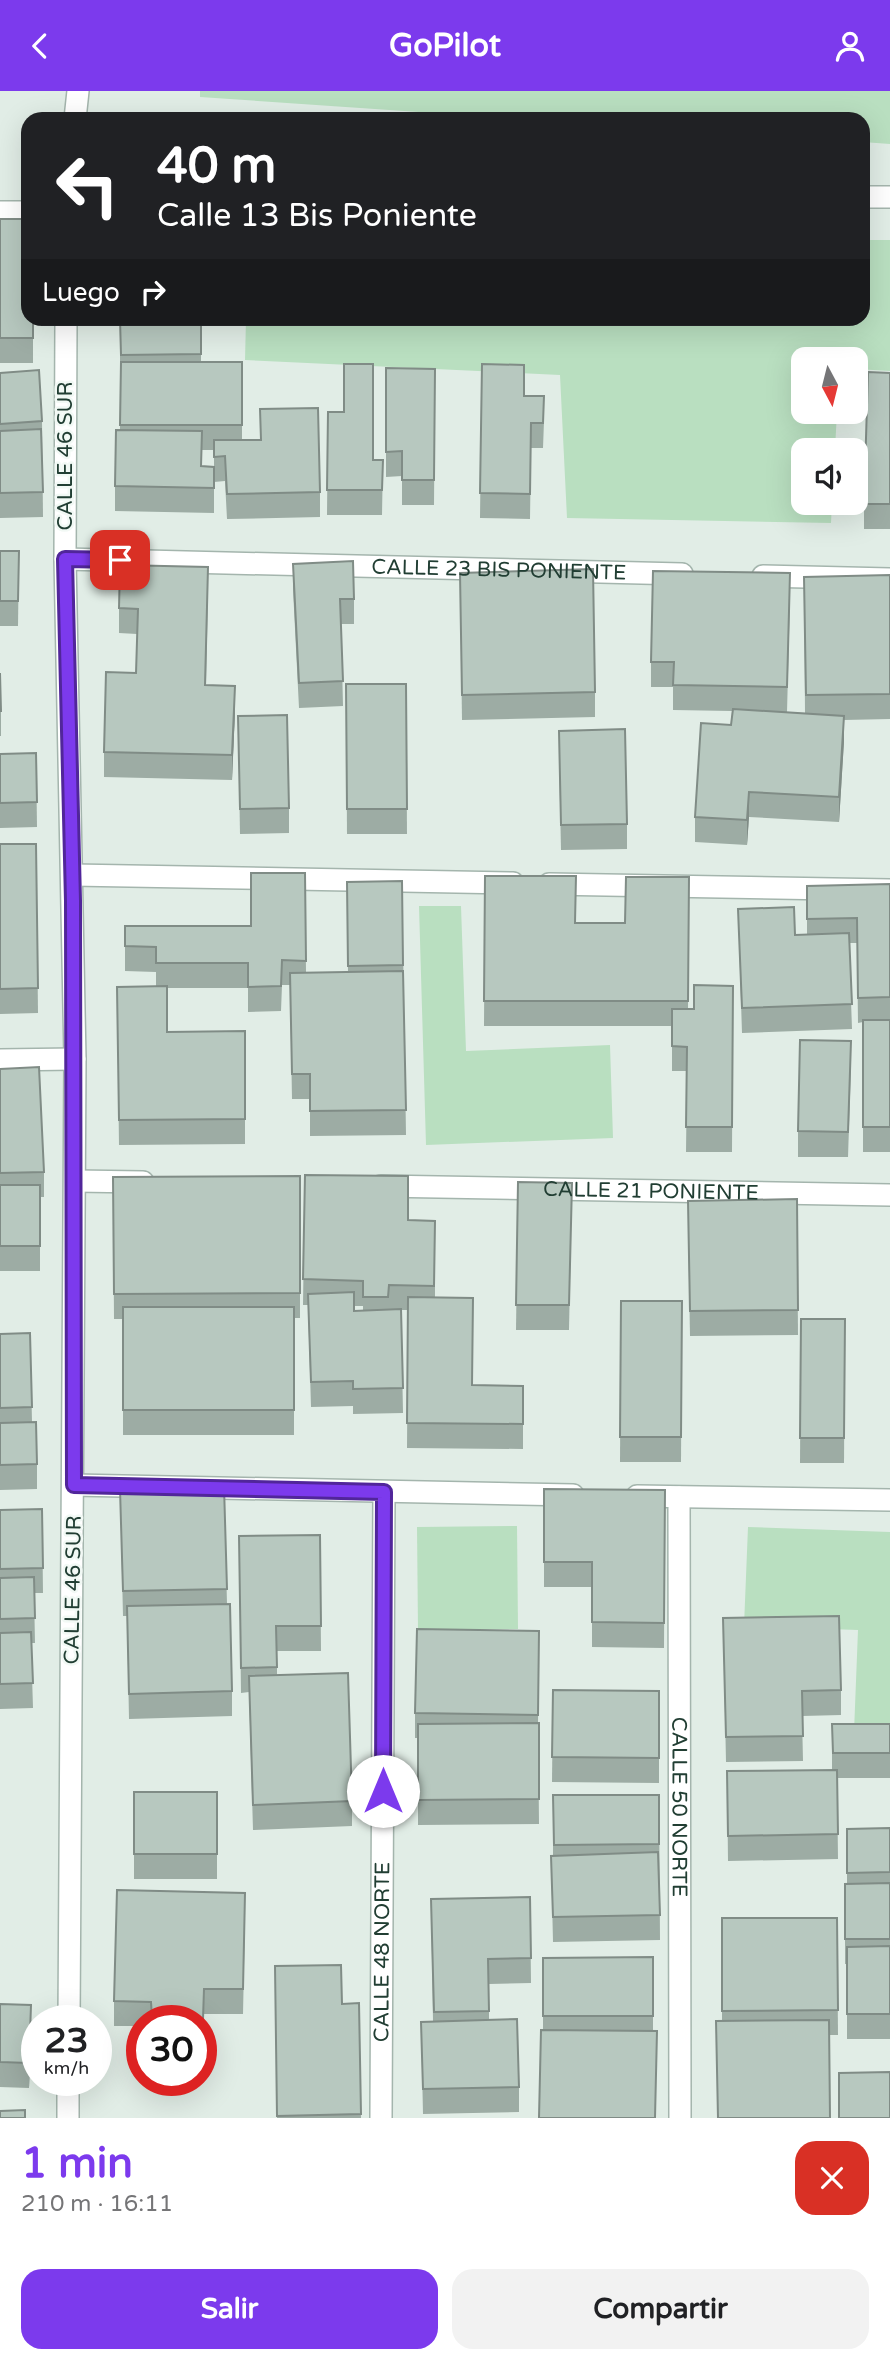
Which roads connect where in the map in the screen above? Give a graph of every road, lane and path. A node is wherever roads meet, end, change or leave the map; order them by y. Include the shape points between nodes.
1 (78, 91) edge
2 (76, 112) edge
3 (870, 197) edge
4 (890, 197) edge
5 (0, 212) edge
6 (21, 212) edge
7 (66, 326) edge
8 (65, 559) junction
9 (708, 575) edge
10 (736, 575) edge
11 (890, 579) edge
12 (73, 875) junction
13 (890, 890) edge
14 (75, 1059) junction
15 (0, 1060) edge
16 (75, 1181) junction
17 (158, 1182) edge
18 (365, 1186) edge
19 (890, 1195) edge
20 (74, 1485) junction
21 (384, 1492) junction
22 (679, 1497) junction
23 (890, 1500) edge
24 (69, 2005) edge
25 (68, 2096) edge
26 (68, 2118) edge
27 (381, 2118) edge
28 (680, 2118) edge

1 - 2 street
3 - 4 street
5 - 6 street
7 - 8 street, CALLE 46 SUR
8 - 9 street, CALLE 23 BIS PONIENTE
8 - 12 street, CALLE 46 SUR
10 - 11 street
12 - 13 street
12 - 14 street, CALLE 46 SUR
14 - 15 street
14 - 16 street, CALLE 46 SUR
16 - 17 street
16 - 20 street, CALLE 46 SUR
18 - 19 street, CALLE 21 PONIENTE
20 - 21 street
20 - 24 street, CALLE 46 SUR
21 - 22 street
21 - 27 street, CALLE 48 NORTE
22 - 23 street
22 - 28 street, CALLE 50 NORTE
25 - 26 street

